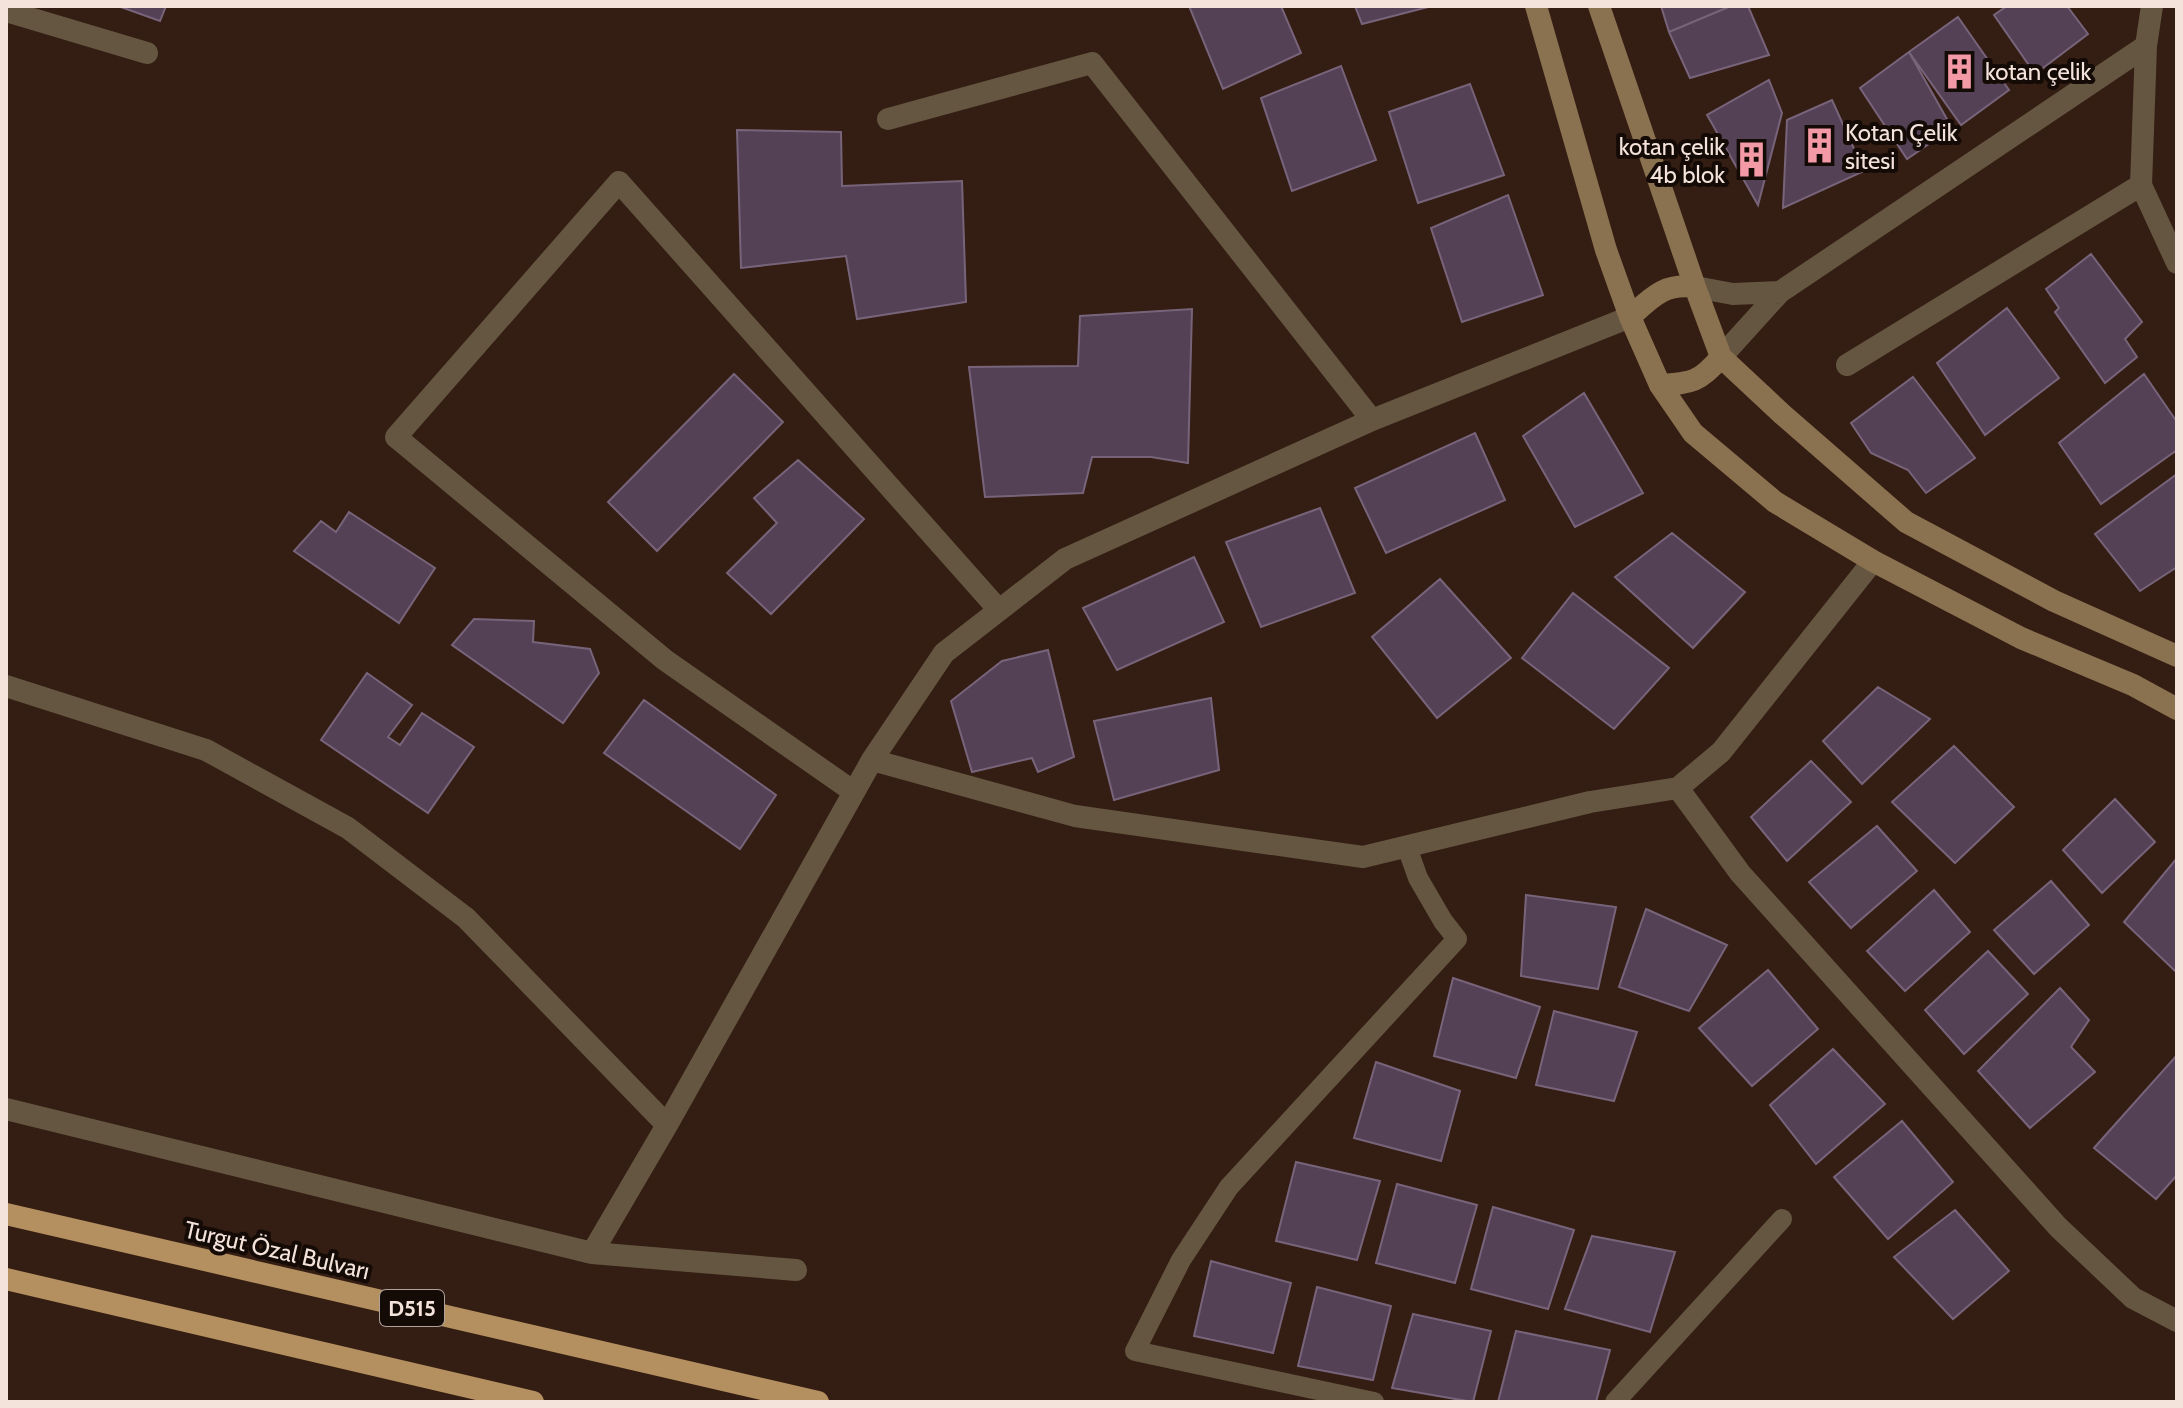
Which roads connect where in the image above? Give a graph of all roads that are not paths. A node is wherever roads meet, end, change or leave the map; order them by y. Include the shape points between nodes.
1 (1536, 6) edge
2 (1599, 6) edge
3 (2152, 6) edge
4 (6, 11) edge
5 (2146, 46) junction
6 (147, 53) dead end
7 (888, 119) dead end
8 (2141, 185) junction
9 (2177, 263) edge
10 (1695, 287) junction
11 (1780, 292) junction
12 (1630, 317) junction
13 (1721, 357) junction
14 (1847, 365) dead end
15 (1660, 385) junction
16 (1372, 420) junction
17 (1873, 561) junction
18 (999, 610) junction
19 (2177, 656) edge
20 (6, 686) edge
21 (2177, 709) edge
22 (872, 760) junction
23 (1678, 788) junction
24 (854, 792) junction
25 (1407, 847) junction
26 (6, 1109) edge
27 (667, 1125) junction
28 (6, 1214) edge
29 (1782, 1219) dead end
30 (592, 1253) junction
31 (796, 1270) dead end
32 (6, 1279) edge
33 (2177, 1321) edge
34 (533, 1402) edge
35 (818, 1402) edge
36 (1374, 1402) edge
37 (1615, 1402) edge

1 - 12 main road
2 - 10 main road
3 - 5 street
4 - 6 street
5 - 8 street
5 - 11 street
7 - 16 street via 1092,63
8 - 9 street
8 - 14 street
10 - 11 street via 1733,294
10 - 12 main road via 1662,291
10 - 13 main road
11 - 13 street
12 - 15 main road
12 - 16 street
13 - 15 main road via 1708,373 1688,383
13 - 19 main road via 1906,522 2054,601
15 - 17 main road via 1693,433 1775,502
16 - 18 street via 1065,559
17 - 21 main road via 2021,638
17 - 23 street via 1721,752
18 - 22 street via 944,653
18 - 24 street via 619,182 396,437 665,660
20 - 27 street via 206,750 348,828 466,918
22 - 24 street
22 - 25 street via 1075,816 1363,857
23 - 25 street via 1590,802
23 - 33 street via 1740,873 2058,1227 2133,1298
24 - 27 street
25 - 36 lane via 1418,878 1457,939 1229,1187 1181,1260 1135,1351
26 - 30 street
27 - 30 street
28 - 35 highway, Turgut Özal Bulvarı / D515
29 - 37 lane
30 - 31 street
32 - 34 highway

